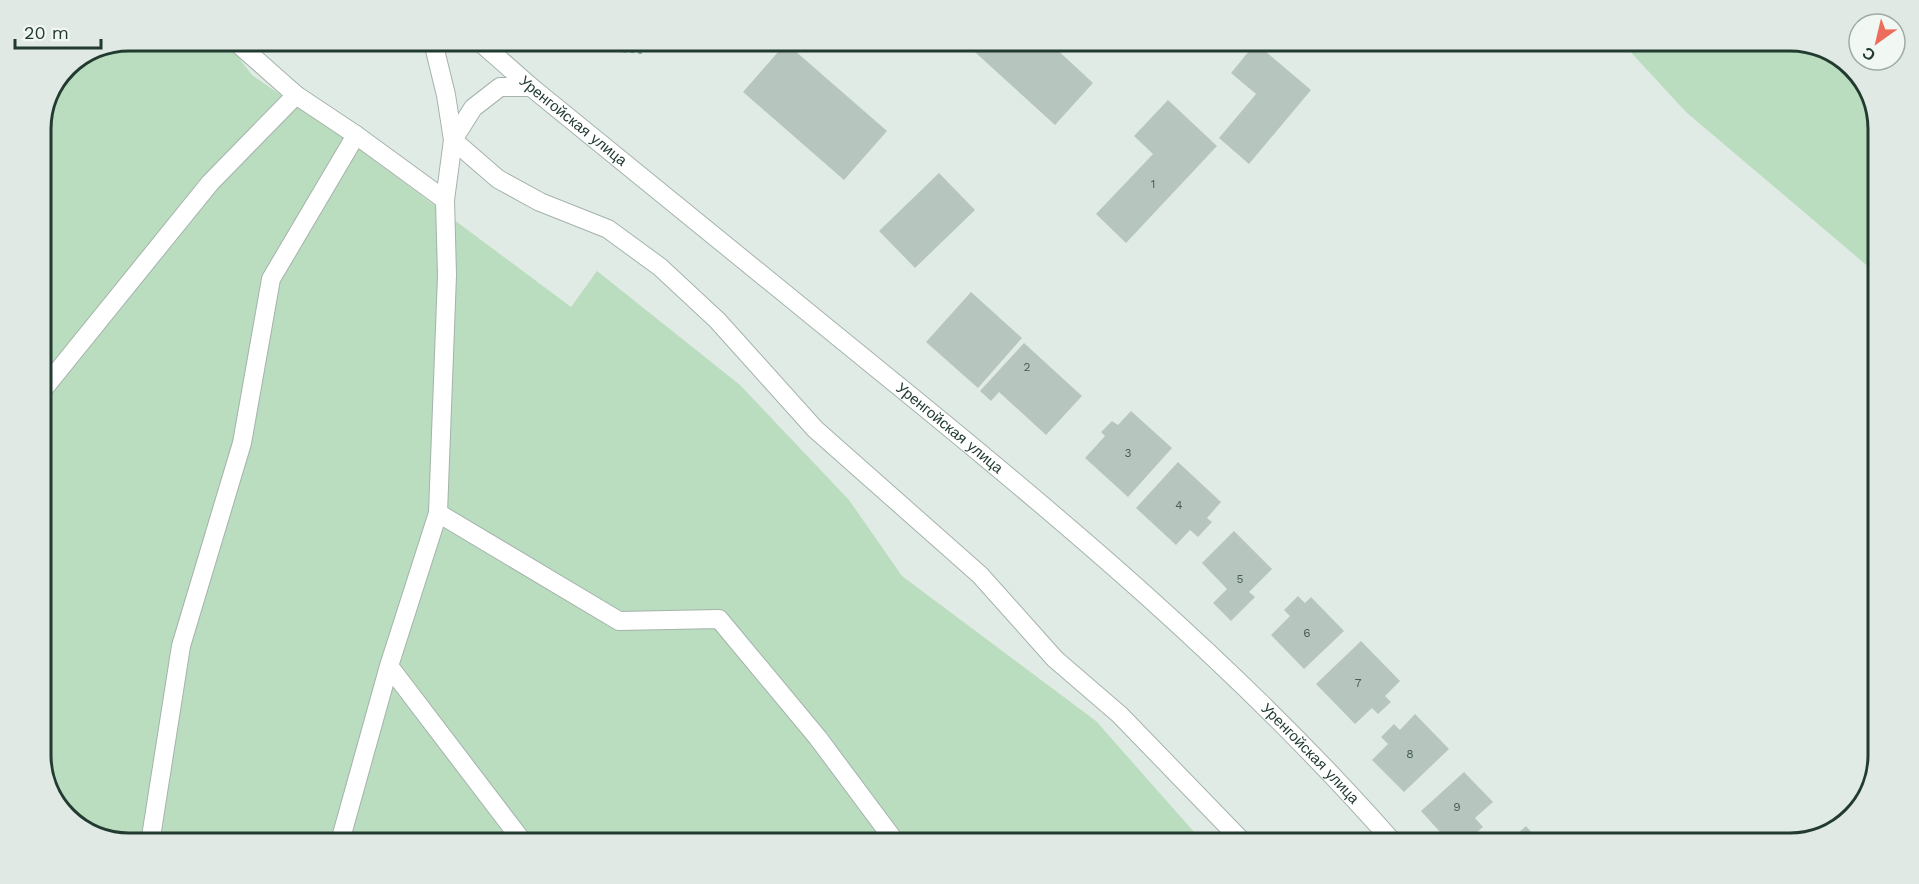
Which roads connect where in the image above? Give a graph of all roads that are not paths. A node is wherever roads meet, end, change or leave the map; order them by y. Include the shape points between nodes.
1 (247, 51) edge
2 (435, 51) edge
3 (490, 51) edge
4 (531, 87) junction
5 (296, 95) junction
6 (356, 135) junction
7 (453, 140) junction
8 (445, 200) junction
9 (51, 380) edge
10 (438, 513) junction
11 (389, 666) junction
12 (152, 833) edge
13 (341, 833) edge
14 (516, 833) edge
15 (889, 833) edge
16 (1234, 833) edge
17 (1385, 833) edge

1 - 5 street
2 - 7 street
3 - 4 street, Уренгойская улица
4 - 7 street via 500,87 473,108
4 - 17 street, Уренгойская улица via 1019,484 1150,598 1341,783
5 - 6 street
5 - 9 street via 210,183
6 - 8 street
6 - 12 street via 271,279 242,443 181,646
7 - 8 street
7 - 16 street via 498,179 540,202 608,229 660,267 717,320 815,429 980,575 1056,658 1120,715
8 - 10 street via 447,275
10 - 11 street
10 - 15 street via 619,621 719,619 818,738
11 - 13 street
11 - 14 street

